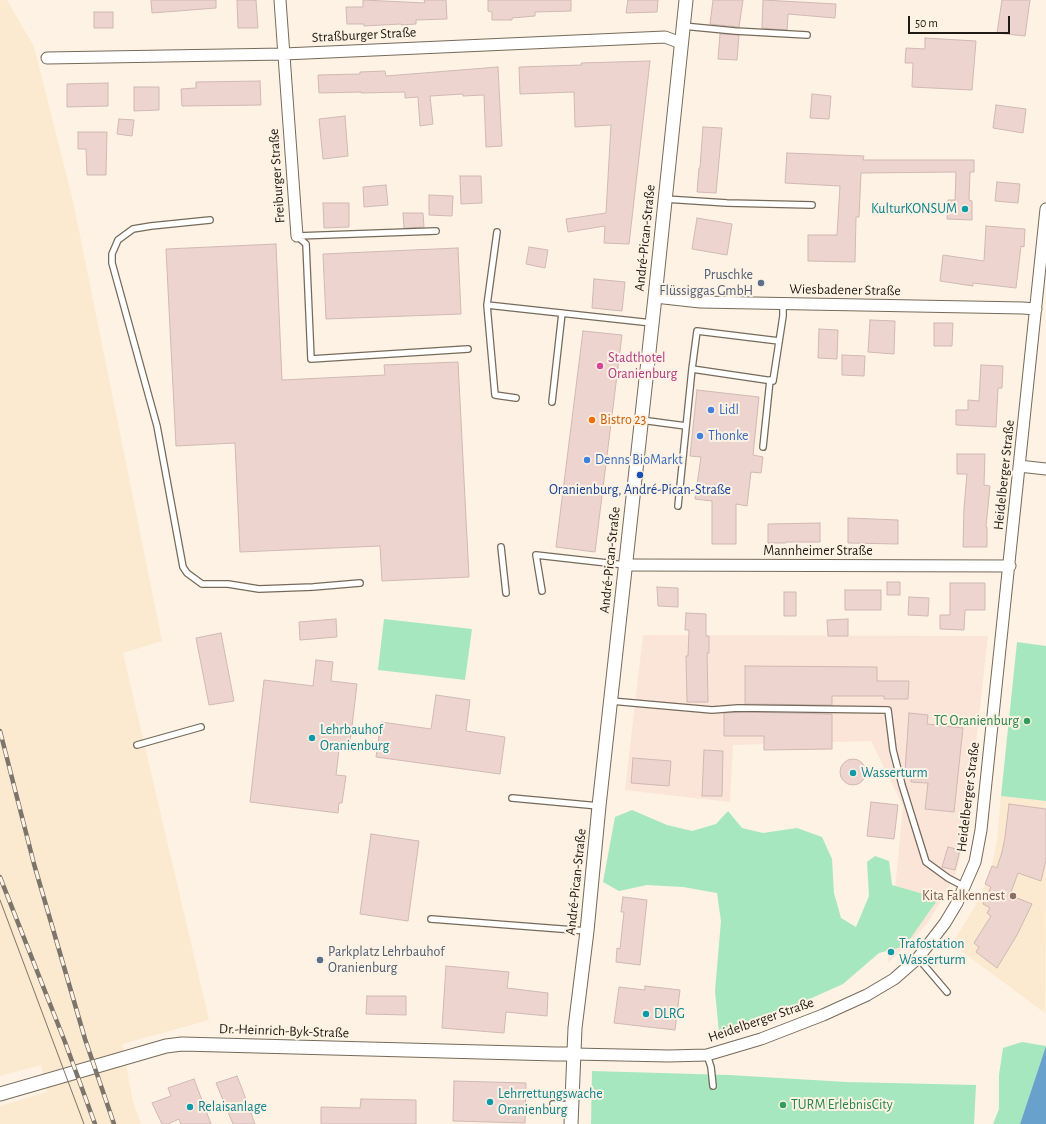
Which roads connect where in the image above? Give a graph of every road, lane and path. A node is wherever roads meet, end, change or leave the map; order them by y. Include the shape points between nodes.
1 (280, 0) edge
2 (686, 0) edge
3 (683, 26) junction
4 (806, 35) dead end
5 (681, 43) junction
6 (284, 54) junction
7 (47, 58) dead end
8 (665, 199) junction
9 (812, 205) dead end
10 (1046, 209) edge
11 (210, 220) dead end
12 (436, 231) dead end
13 (497, 232) dead end
14 (297, 236) junction
15 (1042, 287) edge
16 (655, 297) junction
17 (487, 304) junction
18 (783, 304) junction
19 (1036, 309) junction
20 (562, 313) junction
21 (652, 323) junction
22 (779, 341) junction
23 (468, 349) dead end
24 (692, 369) junction
25 (770, 380) junction
26 (516, 398) dead end
27 (552, 402) dead end
28 (641, 420) junction
29 (686, 426) junction
30 (762, 447) dead end
31 (1020, 466) junction
32 (1046, 468) edge
33 (678, 506) dead end
34 (501, 548) dead end
35 (626, 565) junction
36 (1010, 566) junction
37 (360, 583) dead end
38 (542, 592) dead end
39 (506, 593) dead end
40 (611, 701) junction
41 (201, 727) dead end
42 (137, 745) dead end
43 (512, 798) dead end
44 (599, 806) junction
45 (965, 887) junction
46 (431, 919) dead end
47 (587, 931) junction
48 (918, 958) junction
49 (947, 992) dead end
50 (573, 1054) junction
51 (707, 1055) junction
52 (713, 1086) dead end
53 (0, 1094) edge
54 (553, 1104) dead end
55 (571, 1105) junction
56 (571, 1124) edge

1 - 6 street, Freiburger Straße
2 - 3 street, André-Pican-Straße
3 - 4 lane
3 - 5 street, André-Pican-Straße
5 - 6 street, Straßburger Straße via 665,37
5 - 8 street, André-Pican-Straße
6 - 7 street, Straßburger Straße
6 - 14 street, Freiburger Straße
8 - 9 lane
8 - 16 street, André-Pican-Straße
10 - 15 street, Heidelberger Straße
11 - 37 lane via 133,230 118,240 112,254 112,263 157,426 183,566 187,573 202,584 228,584 259,589
12 - 14 lane, Freiburger Straße
13 - 17 lane
14 - 23 lane via 306,244 311,359
15 - 19 street, Heidelberger Straße
16 - 18 street, Wiesbadener Straße via 700,302
16 - 21 street, André-Pican-Straße
17 - 20 lane
17 - 26 lane via 495,395
18 - 19 street, Wiesbadener Straße
18 - 22 lane
19 - 31 street, Heidelberger Straße
20 - 21 lane
20 - 27 lane
21 - 28 street, André-Pican-Straße
22 - 24 lane via 697,331
22 - 25 lane via 773,381
24 - 25 lane
24 - 29 lane
25 - 30 lane
28 - 29 lane
28 - 35 street, André-Pican-Straße
29 - 33 lane
31 - 32 street
31 - 36 street, Heidelberger Straße
34 - 39 lane
35 - 36 street, Mannheimer Straße
35 - 38 lane via 536,555
35 - 40 street, André-Pican-Straße
36 - 45 street, Heidelberger Straße via 981,830 975,862
40 - 44 street, André-Pican-Straße
40 - 45 lane via 712,710 888,710 895,757 926,862
41 - 42 lane
43 - 44 lane
44 - 47 street, André-Pican-Straße
45 - 48 street, Heidelberger Straße via 945,923
46 - 47 lane
47 - 50 street, André-Pican-Straße
48 - 49 lane
48 - 51 street, Heidelberger Straße via 894,979 867,995 761,1039
50 - 51 street, Heidelberger Straße
50 - 53 street, Dr.-Heinrich-Byk-Straße via 182,1044 166,1046
50 - 55 street, André-Pican-Straße
51 - 52 lane
54 - 55 lane
55 - 56 street, André-Pican-Straße

